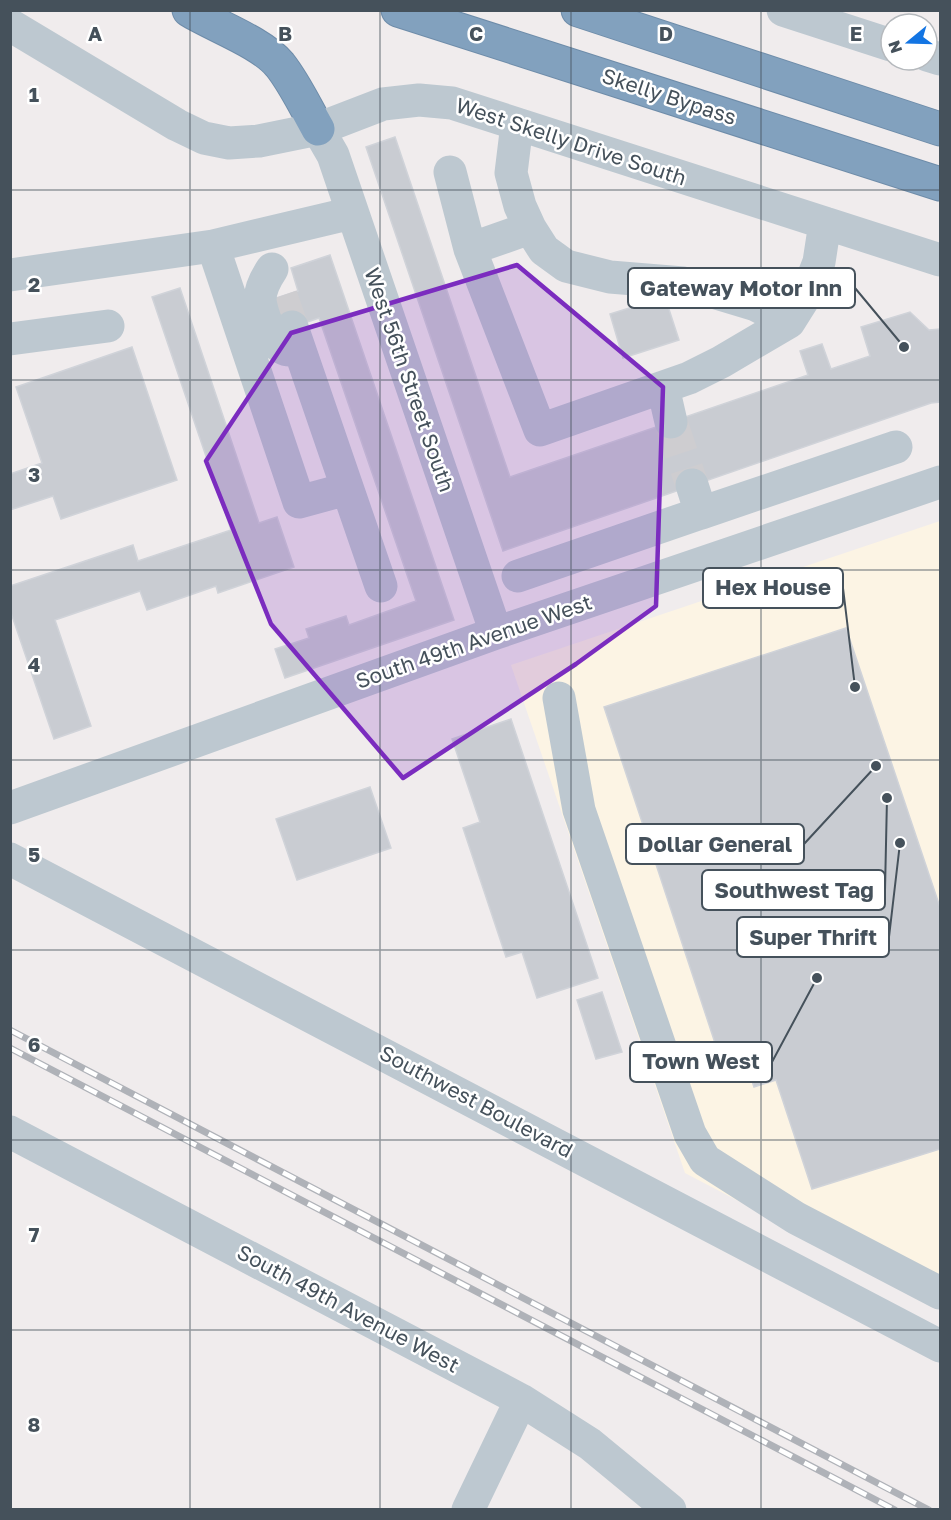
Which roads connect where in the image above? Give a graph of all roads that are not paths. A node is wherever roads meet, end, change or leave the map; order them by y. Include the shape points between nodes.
1 (189, 10) edge
2 (398, 10) edge
3 (578, 10) edge
4 (783, 10) edge
5 (10, 25) edge
6 (879, 41) edge
7 (517, 124) junction
8 (318, 129) junction
9 (940, 129) edge
10 (450, 172) dead end
11 (940, 184) edge
12 (352, 213) junction
13 (825, 223) junction
14 (530, 228) junction
15 (260, 236) junction
16 (213, 246) junction
17 (470, 249) junction
18 (940, 260) edge
19 (10, 275) edge
20 (275, 317) junction
21 (789, 322) junction
22 (108, 326) dead end
23 (10, 339) edge
24 (663, 387) junction
25 (671, 422) tunnel mouth
26 (896, 447) dead end
27 (940, 482) edge
28 (347, 489) junction
29 (518, 576) dead end
30 (381, 586) dead end
31 (496, 633) junction
32 (559, 698) dead end
33 (10, 808) edge
34 (10, 859) edge
35 (10, 1132) edge
36 (796, 1218) junction
37 (772, 1258) junction
38 (940, 1293) edge
39 (940, 1346) edge
40 (521, 1400) junction
41 (468, 1509) edge
42 (670, 1509) edge

1 - 8 highway via 246,38 279,64
2 - 11 highway, Skelly Bypass
3 - 9 highway
4 - 6 street
5 - 8 street, West Skelly Drive South via 204,138 229,143 259,141
7 - 8 street, West Skelly Drive South via 452,103 419,100 383,104
7 - 13 street, West Skelly Drive South
7 - 14 street via 511,173
8 - 12 street, West 56th Street South via 333,155
10 - 17 street
12 - 15 street
12 - 31 street, West 56th Street South
13 - 18 street, West Skelly Drive South
13 - 21 street via 819,262 806,296
14 - 17 street
14 - 21 street via 544,250 566,266 610,278 683,283 756,305
15 - 16 street
15 - 20 street
16 - 19 street
16 - 20 street
17 - 24 street via 540,430
20 - 28 street
20 - 28 street via 299,502
21 - 24 street via 721,362
22 - 23 street
24 - 25 street
26 - 29 street via 697,499
27 - 31 street, South 49th Avenue West
28 - 30 street
31 - 33 street, South 49th Avenue West
32 - 36 street via 579,810 690,1134 705,1160
34 - 37 street, Southwest Boulevard
35 - 40 street, South 49th Avenue West
36 - 37 street
36 - 38 street
37 - 39 street, Southwest Boulevard
40 - 41 street
40 - 42 street, South 49th Avenue West via 590,1444

